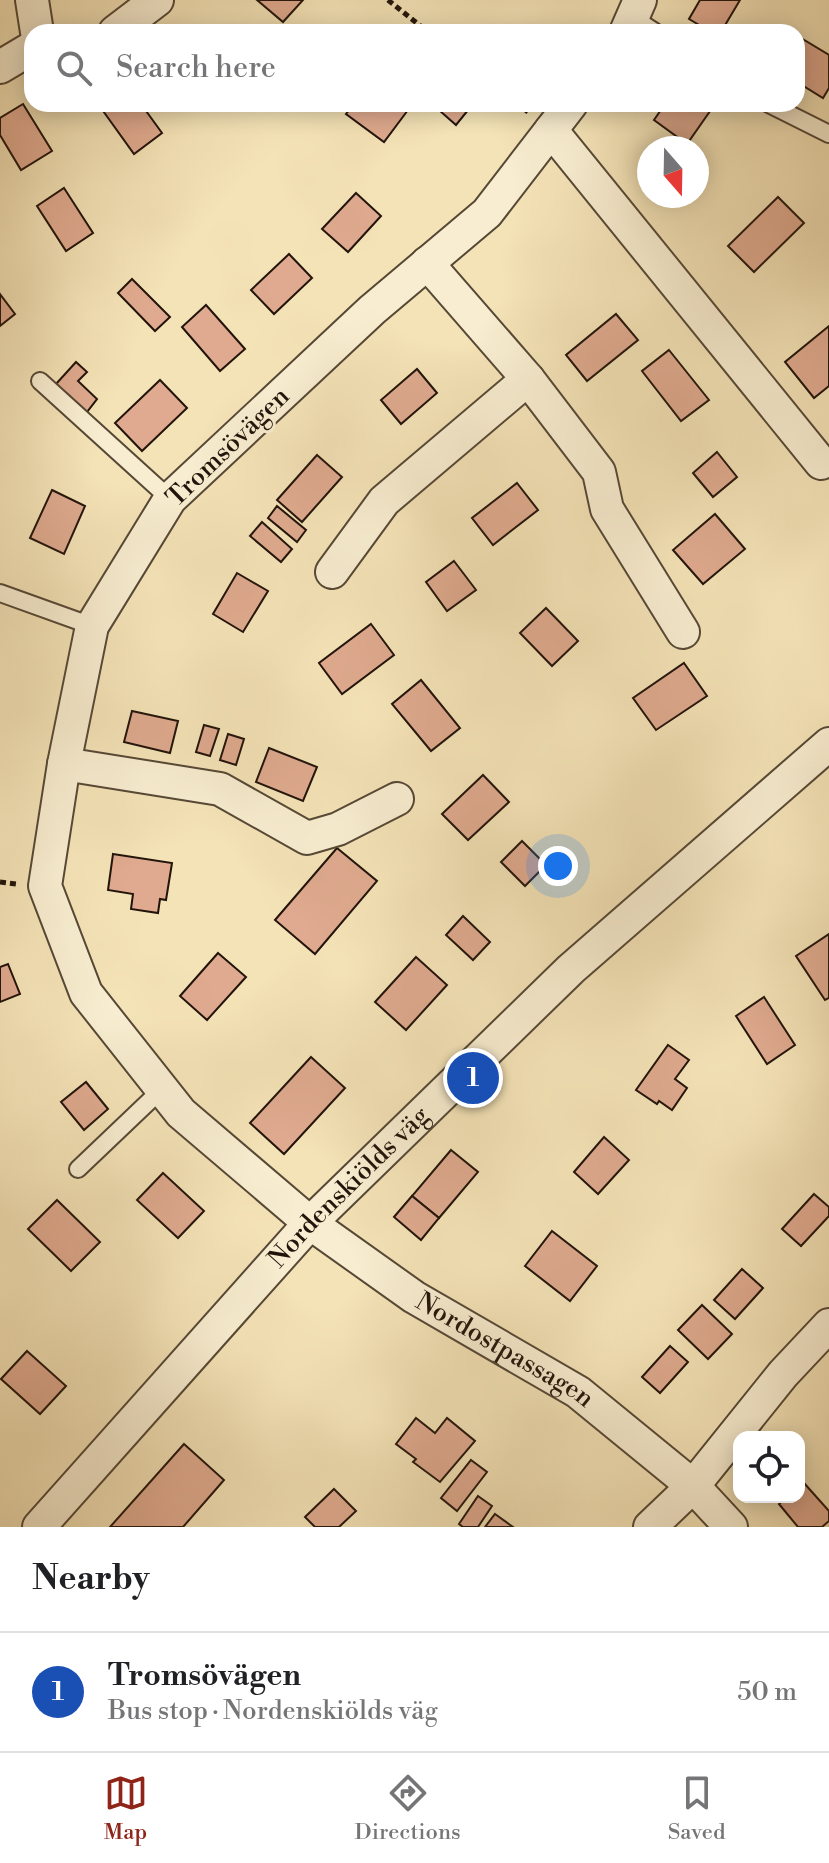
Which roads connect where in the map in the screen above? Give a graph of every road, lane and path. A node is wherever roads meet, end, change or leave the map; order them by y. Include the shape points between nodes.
1 (32, 0) edge
2 (157, 0) edge
3 (388, 0) edge
4 (36, 24) edge
5 (126, 24) edge
6 (418, 24) edge
7 (24, 53) edge
8 (0, 67) edge
9 (565, 112) edge
10 (785, 112) edge
11 (551, 130) junction
12 (829, 134) edge
13 (427, 263) junction
14 (528, 379) junction
15 (40, 381) dead end
16 (821, 463) dead end
17 (170, 499) junction
18 (332, 572) dead end
19 (0, 593) edge
20 (92, 626) junction
21 (683, 632) dead end
22 (829, 744) edge
23 (64, 764) junction
24 (397, 799) dead end
25 (162, 1089) junction
26 (78, 1169) dead end
27 (310, 1223) junction
28 (829, 1325) edge
29 (693, 1486) junction
30 (39, 1527) edge
31 (650, 1527) edge
32 (731, 1527) edge

1 - 4 street
2 - 5 street
3 - 6 path
7 - 8 street
9 - 11 street, Tromsövägen
10 - 12 lane
11 - 13 street, Tromsövägen via 487,213
11 - 16 street
13 - 14 street
13 - 17 street, Tromsövägen
14 - 18 street via 384,501
14 - 21 street via 599,472 607,509
15 - 17 lane
17 - 20 street, Tromsövägen
19 - 20 lane
20 - 23 street, Tromsövägen
22 - 27 street, Nordenskiölds väg via 571,969
23 - 24 street via 220,789 307,838 338,829
23 - 25 street, Tromsövägen via 45,886 86,993
25 - 26 lane
25 - 27 street, Tromsövägen via 181,1113
27 - 29 street, Nordostpassagen via 414,1297 578,1392
27 - 30 street, Nordenskiölds väg
28 - 29 street
29 - 31 street
29 - 32 street, Nordostpassagen

